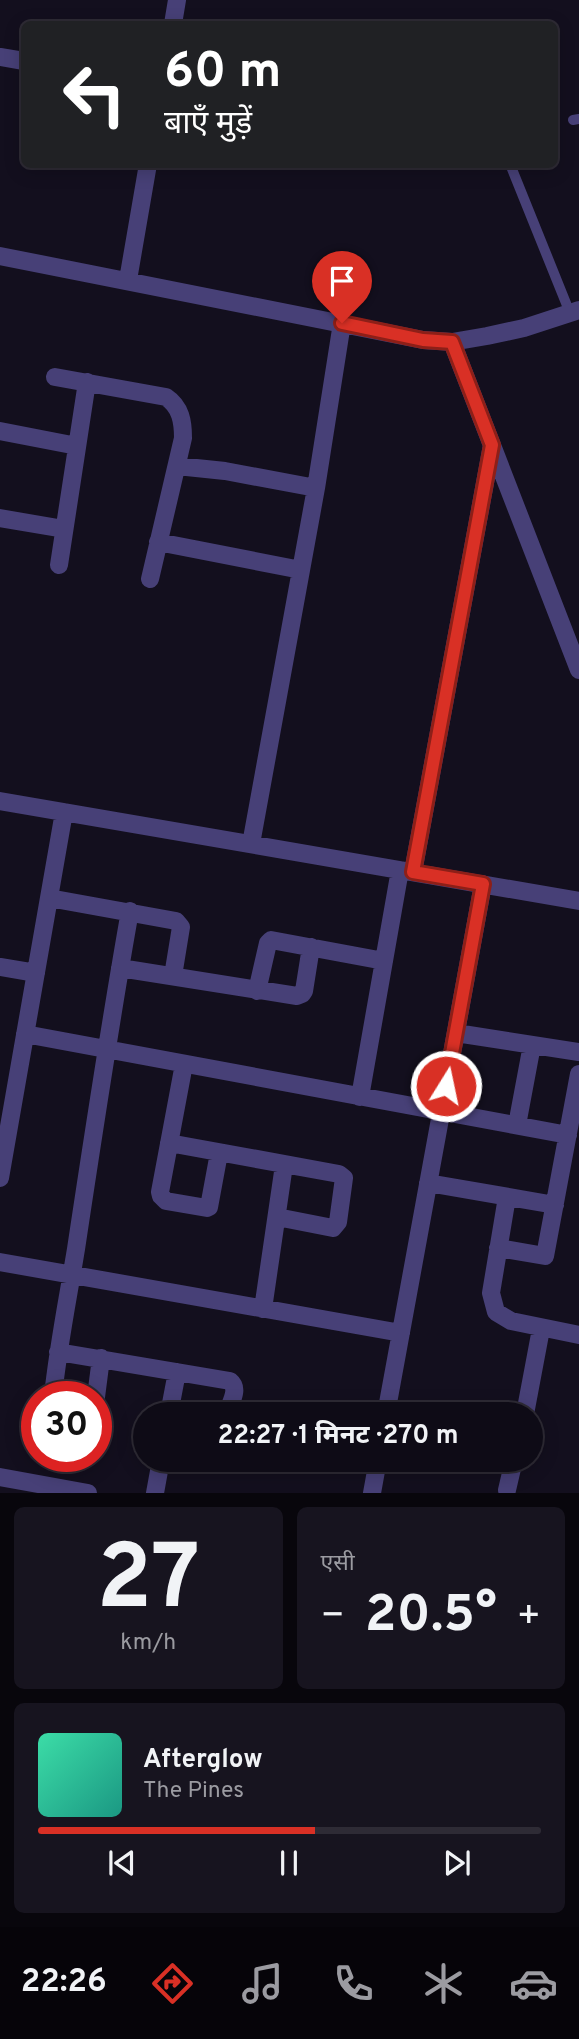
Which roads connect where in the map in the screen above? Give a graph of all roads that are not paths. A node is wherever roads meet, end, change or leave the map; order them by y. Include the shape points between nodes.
1 (177, 0) edge
2 (174, 21) edge
3 (0, 57) edge
4 (21, 60) edge
5 (147, 168) edge
6 (512, 168) edge
7 (0, 256) edge
8 (128, 280) junction
9 (575, 312) edge
10 (342, 323) junction
11 (452, 342) junction
12 (55, 377) dead end
13 (87, 382) junction
14 (0, 431) edge
15 (492, 445) junction
16 (77, 446) junction
17 (177, 466) junction
18 (316, 488) junction
19 (0, 518) edge
20 (64, 529) junction
21 (158, 542) junction
22 (59, 565) dead end
23 (301, 570) junction
24 (150, 579) dead end
25 (579, 670) edge
26 (0, 801) edge
27 (64, 812) junction
28 (251, 844) junction
29 (406, 871) junction
30 (483, 884) junction
31 (49, 898) junction
32 (579, 901) edge
33 (130, 911) junction
34 (311, 947) junction
35 (384, 961) junction
36 (0, 967) edge
37 (120, 968) junction
38 (36, 973) junction
39 (173, 976) junction
40 (257, 991) junction
41 (456, 1033) junction
42 (25, 1034) junction
43 (532, 1045) junction
44 (106, 1049) junction
45 (579, 1052) edge
46 (184, 1064) junction
47 (9, 1074) edge
48 (579, 1074) edge
49 (360, 1097) junction
50 (441, 1112) junction
51 (517, 1125) junction
52 (568, 1135) junction
53 (169, 1143) junction
54 (219, 1153) junction
55 (284, 1165) junction
56 (0, 1178) edge
57 (428, 1183) junction
58 (507, 1197) junction
59 (555, 1205) junction
60 (277, 1217) junction
61 (498, 1248) junction
62 (0, 1262) edge
63 (72, 1276) junction
64 (263, 1309) junction
65 (541, 1329) junction
66 (401, 1333) junction
67 (579, 1335) edge
68 (58, 1352) junction
69 (101, 1358) junction
70 (177, 1372) junction
71 (55, 1381) edge
72 (98, 1381) edge
73 (171, 1402) edge
74 (231, 1402) edge
75 (388, 1402) edge
76 (527, 1402) edge
77 (159, 1472) edge
78 (376, 1472) edge
79 (511, 1472) edge
80 (0, 1477) edge
81 (39, 1488) edge
82 (507, 1490) dead end
83 (88, 1493) edge
84 (155, 1493) edge
85 (372, 1493) edge

1 - 2 street
3 - 4 street
5 - 8 street
6 - 9 lane
7 - 8 street
8 - 10 street
9 - 11 street
10 - 11 street
10 - 18 street
11 - 15 street
12 - 13 street
13 - 16 street
13 - 17 street via 171,400 183,424
14 - 16 street
15 - 25 street
15 - 29 street
16 - 20 street
17 - 18 street
17 - 21 street
18 - 23 street
19 - 20 street
20 - 22 street
21 - 23 street
21 - 24 street
23 - 28 street
26 - 27 street
27 - 28 street
27 - 31 street
28 - 29 street
29 - 30 street
29 - 35 street
30 - 32 street
30 - 41 street
31 - 33 street
31 - 38 street
33 - 37 street
33 - 39 street via 176,920 180,925
34 - 35 street
34 - 40 street via 270,941
34 - 40 street via 302,994
35 - 49 street
36 - 38 street
37 - 39 street
37 - 44 street
38 - 42 street
39 - 40 street
41 - 43 street
41 - 50 street
42 - 44 street
42 - 47 street
43 - 45 street
43 - 51 street
44 - 46 street
44 - 63 street
46 - 49 street
46 - 53 street
47 - 56 street
48 - 52 street
49 - 50 street
50 - 51 street
50 - 57 street
51 - 52 street
52 - 59 street
53 - 54 street
53 - 54 street via 160,1192 166,1201 209,1207
54 - 55 street
55 - 60 street
55 - 60 street via 339,1174 345,1181 335,1227
57 - 58 street
57 - 66 street
58 - 59 street
58 - 61 street
59 - 61 street via 545,1256
60 - 64 street
61 - 65 street via 491,1293 496,1312
62 - 63 street
63 - 64 street
63 - 68 street
64 - 66 street
65 - 67 street
65 - 76 street
66 - 75 street
68 - 69 street
68 - 71 street
69 - 70 street
69 - 72 street
70 - 73 street
70 - 74 street via 232,1382
77 - 84 street
78 - 85 street
79 - 82 street
80 - 81 street
81 - 83 street

